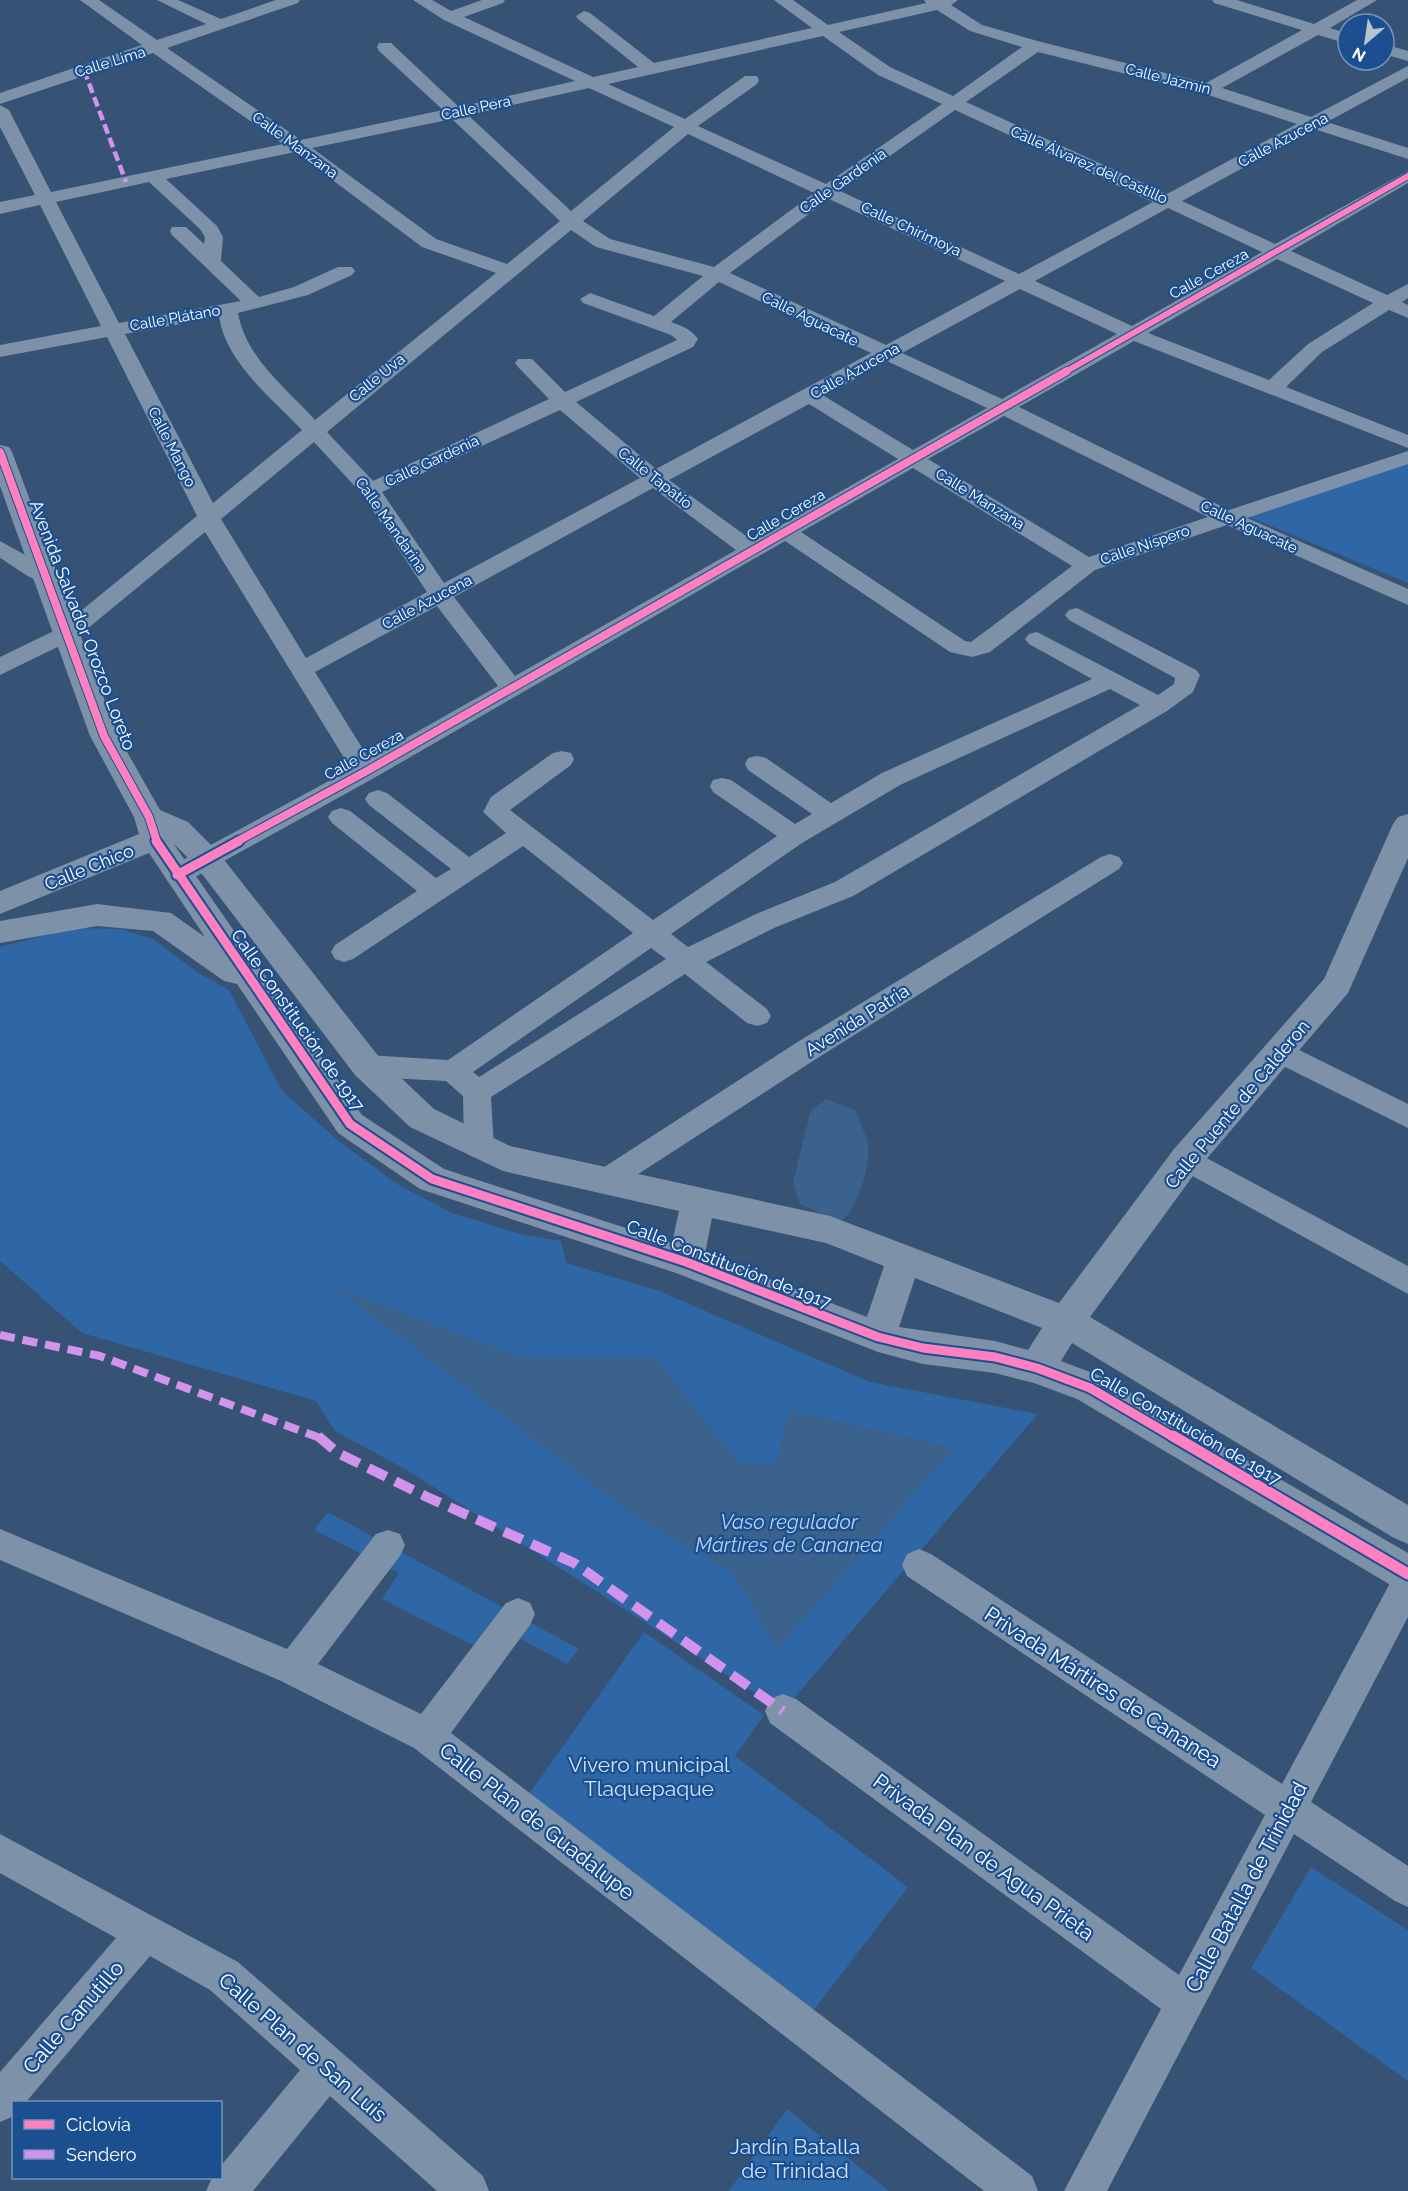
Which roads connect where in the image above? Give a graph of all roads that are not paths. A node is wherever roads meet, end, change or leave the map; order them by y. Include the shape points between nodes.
1 (88, 0) edge
2 (165, 0) edge
3 (292, 0) edge
4 (421, 0) edge
5 (497, 0) edge
6 (782, 0) edge
7 (1220, 0) edge
8 (1369, 0) edge
9 (940, 2) edge
10 (584, 16) dead end
11 (450, 17) junction
12 (220, 24) junction
13 (826, 29) junction
14 (1312, 29) junction
15 (1336, 36) edge
16 (1035, 46) junction
17 (159, 47) junction
18 (385, 47) dead end
19 (651, 69) junction
20 (1408, 71) edge
21 (751, 80) dead end
22 (592, 82) junction
23 (1208, 89) junction
24 (0, 99) edge
25 (955, 104) junction
26 (0, 110) edge
27 (454, 113) junction
28 (1314, 124) junction
29 (688, 125) junction
30 (298, 146) junction
31 (1408, 154) edge
32 (152, 176) junction
33 (1408, 176) edge
34 (827, 190) junction
35 (43, 199) junction
36 (1169, 201) junction
37 (0, 208) edge
38 (572, 222) junction
39 (178, 231) dead end
40 (1279, 252) junction
41 (211, 262) junction
42 (510, 271) junction
43 (345, 272) dead end
44 (716, 273) junction
45 (1018, 280) junction
46 (1408, 290) edge
47 (590, 299) dead end
48 (1388, 302) junction
49 (255, 304) junction
50 (227, 309) junction
51 (1408, 312) edge
52 (656, 324) junction
53 (111, 329) junction
54 (1134, 333) junction
55 (0, 351) edge
56 (886, 355) junction
57 (525, 363) dead end
58 (1274, 387) junction
59 (810, 396) junction
60 (561, 402) junction
61 (1004, 408) junction
62 (314, 429) junction
63 (1408, 442) edge
64 (1408, 457) edge
65 (915, 459) junction
66 (3, 468) edge
67 (655, 480) junction
68 (370, 490) junction
69 (208, 517) junction
70 (1226, 517) junction
71 (786, 531) junction
72 (0, 548) edge
73 (752, 551) junction
74 (1087, 565) junction
75 (46, 576) junction
76 (440, 595) junction
77 (1408, 598) edge
78 (1077, 615) dead end
79 (68, 633) junction
80 (1037, 639) dead end
81 (0, 668) edge
82 (301, 670) junction
83 (1111, 679) junction
84 (512, 688) junction
85 (1159, 705) junction
86 (562, 759) dead end
87 (757, 764) dead end
88 (365, 772) junction
89 (722, 786) dead end
90 (378, 799) dead end
91 (830, 815) junction
92 (341, 817) dead end
93 (1408, 824) edge
94 (161, 829) junction
95 (523, 834) junction
96 (793, 837) junction
97 (207, 859) junction
98 (1110, 863) dead end
99 (470, 870) junction
100 (177, 875) junction
101 (436, 892) junction
102 (0, 903) edge
103 (0, 932) edge
104 (654, 934) junction
105 (344, 952) dead end
106 (686, 960) junction
107 (253, 985) junction
108 (757, 1017) dead end
109 (1281, 1052) junction
110 (367, 1066) junction
111 (453, 1071) junction
112 (477, 1092) junction
113 (1408, 1117) edge
114 (479, 1147) junction
115 (1186, 1159) junction
116 (605, 1181) junction
117 (698, 1202) junction
118 (904, 1258) junction
119 (686, 1262) junction
120 (1408, 1281) edge
121 (1066, 1321) junction
122 (878, 1337) junction
123 (1037, 1368) junction
124 (1408, 1526) edge
125 (0, 1544) edge
126 (388, 1545) dead end
127 (919, 1566) dead end
128 (1408, 1574) edge
129 (1408, 1582) edge
130 (519, 1614) dead end
131 (294, 1669) junction
132 (783, 1710) dead end
133 (426, 1736) junction
134 (1288, 1809) junction
135 (0, 1852) edge
136 (1408, 1888) edge
137 (146, 1932) junction
138 (1185, 2003) junction
139 (328, 2067) junction
140 (0, 2102) edge
141 (227, 2191) edge
142 (468, 2191) edge
143 (1017, 2191) edge
144 (1085, 2191) edge

1 - 17 street, Calle Manzana
2 - 12 street
3 - 12 street, Calle Lima
4 - 11 street, Calle Chirimoya
5 - 11 street
6 - 13 street, Calle Álvarez del Castillo
7 - 14 street
8 - 14 street
9 - 13 street, Calle Pera
9 - 16 street, Calle Jazmín via 976,28
10 - 19 street
11 - 22 street, Calle Chirimoya
12 - 17 street, Calle Lima
13 - 19 street, Calle Pera
13 - 25 street, Calle Álvarez del Castillo via 884,71
14 - 15 street
14 - 23 street
16 - 23 street, Calle Jazmín
16 - 25 street, Calle Gardenia
17 - 24 street, Calle Lima
17 - 30 street, Calle Manzana
18 - 27 street, Calle Aguacate
19 - 22 street, Calle Pera
20 - 28 street, Calle Azucena
21 - 29 street, Calle Uva
22 - 27 street, Calle Pera
22 - 29 street, Calle Chirimoya
23 - 28 street, Calle Jazmín
25 - 34 street, Calle Gardenia
25 - 36 street, Calle Álvarez del Castillo
26 - 35 street, Calle Mango
27 - 30 street, Calle Pera
27 - 38 street, Calle Aguacate
28 - 31 street, Calle Jazmín
28 - 36 street, Calle Azucena
29 - 34 street, Calle Chirimoya
29 - 38 street, Calle Uva
30 - 32 street, Calle Pera
30 - 42 street, Calle Manzana via 429,243
32 - 35 street, Calle Pera
32 - 41 street via 208,226 214,237
33 - 40 street, Calle Cereza
34 - 44 street, Calle Gardenia
34 - 45 street, Calle Chirimoya
35 - 37 street, Calle Pera
35 - 53 street, Calle Mango
36 - 40 street, Calle Álvarez del Castillo
36 - 45 street, Calle Azucena
38 - 42 street, Calle Uva
38 - 44 street, Calle Aguacate via 603,243
39 - 41 street
40 - 48 street, Calle Álvarez del Castillo
40 - 54 street, Calle Cereza
41 - 49 street
42 - 62 street, Calle Uva
43 - 49 street, Calle Plátano via 301,291
44 - 52 street, Calle Gardenia
44 - 56 street, Calle Aguacate
45 - 54 street, Calle Chirimoya
45 - 56 street, Calle Azucena
46 - 48 street
47 - 52 street
48 - 51 street, Calle Álvarez del Castillo
48 - 58 street via 1315,348
49 - 50 street, Calle Plátano
50 - 53 street, Calle Plátano
50 - 62 street, Calle Mandarina via 231,331 241,352
52 - 60 street, Calle Gardenia via 688,339 682,347
53 - 55 street, Calle Plátano
53 - 69 street, Calle Mango
54 - 58 street, Calle Chirimoya
54 - 61 street, Calle Cereza
56 - 59 street, Calle Azucena
56 - 61 street, Calle Aguacate
57 - 60 street, Calle Tapatío
58 - 63 street, Calle Chirimoya
59 - 65 street, Calle Manzana
59 - 67 street, Calle Azucena
60 - 67 street, Calle Tapatío
60 - 68 street, Calle Gardenia
61 - 65 street, Calle Cereza
61 - 70 street, Calle Aguacate
62 - 68 street, Calle Mandarina
62 - 69 street, Calle Uva
64 - 70 street, Calle Níspero
65 - 71 street, Calle Cereza
65 - 74 street, Calle Manzana
66 - 75 street, Avenida Salvador Orozco Loreto
67 - 73 street, Calle Tapatío
67 - 76 street, Calle Azucena
68 - 76 street, Calle Mandarina
69 - 79 street, Calle Uva
69 - 82 street, Calle Mango
70 - 74 street, Calle Níspero
70 - 77 street, Calle Aguacate
71 - 73 street, Calle Cereza
71 - 74 street, Calle Níspero via 958,647 972,650 982,647
72 - 75 street
73 - 84 street, Calle Cereza
75 - 79 street, Avenida Salvador Orozco Loreto
76 - 82 street, Calle Azucena
76 - 84 street, Calle Mandarina
78 - 85 street via 1188,675 1185,687
79 - 81 street, Calle Uva
79 - 94 street, Avenida Salvador Orozco Loreto via 104,736
80 - 83 street
82 - 88 street, Calle Mango
83 - 85 street
83 - 91 street via 891,779
84 - 88 street, Calle Cereza
85 - 106 street via 844,889 765,921
86 - 95 street via 496,807 499,817
87 - 91 street
88 - 97 street, Calle Cereza
89 - 96 street
90 - 99 street
91 - 96 street
92 - 101 street
93 - 109 street, Calle Puente de Calderon via 1337,985
94 - 97 street, Calle Constitución de 1917
94 - 100 street, Calle Constitución de 1917
94 - 102 street, Calle Chico
95 - 99 street
95 - 104 street
96 - 104 street
97 - 100 street, Calle Cereza
97 - 110 street, Calle Constitución de 1917
98 - 116 street, Avenida Patria
99 - 101 street
100 - 107 street, Calle Constitución de 1917
101 - 105 street
103 - 107 street via 97,915 160,921
104 - 106 street
104 - 111 street
106 - 108 street
106 - 112 street
107 - 119 street, Calle Constitución de 1917 via 350,1124 432,1179
109 - 113 street
109 - 115 street, Calle Puente de Calderon
110 - 111 street
110 - 114 street, Calle Constitución de 1917 via 422,1118
111 - 112 street
112 - 114 street
114 - 116 street, Calle Constitución de 1917 via 503,1158
115 - 120 street
115 - 121 street, Calle Puente de Calderon
116 - 117 street, Calle Constitución de 1917
117 - 118 street, Calle Constitución de 1917 via 830,1230
117 - 119 street
118 - 121 street, Calle Constitución de 1917
118 - 122 street
119 - 122 street, Calle Constitución de 1917
121 - 123 street, Calle Puente de Calderon
121 - 124 street, Calle Constitución de 1917
122 - 123 street, Calle Constitución de 1917
123 - 128 street, Calle Constitución de 1917 via 1090,1388
125 - 131 street, Calle Plan de Guadalupe
126 - 131 street
127 - 134 street, Privada Mártires de Cananea
129 - 134 street, Calle Batalla de Trinidad
130 - 133 street
131 - 133 street, Calle Plan de Guadalupe
132 - 138 street, Privada Plan de Agua Prieta
133 - 143 street, Calle Plan de Guadalupe
134 - 136 street, Privada Mártires de Cananea
134 - 138 street, Calle Batalla de Trinidad
135 - 137 street, Calle Plan de San Luis
137 - 139 street, Calle Plan de San Luis via 224,1976
137 - 140 street, Calle Canutillo
138 - 144 street, Calle Batalla de Trinidad
139 - 141 street
139 - 142 street, Calle Plan de San Luis

